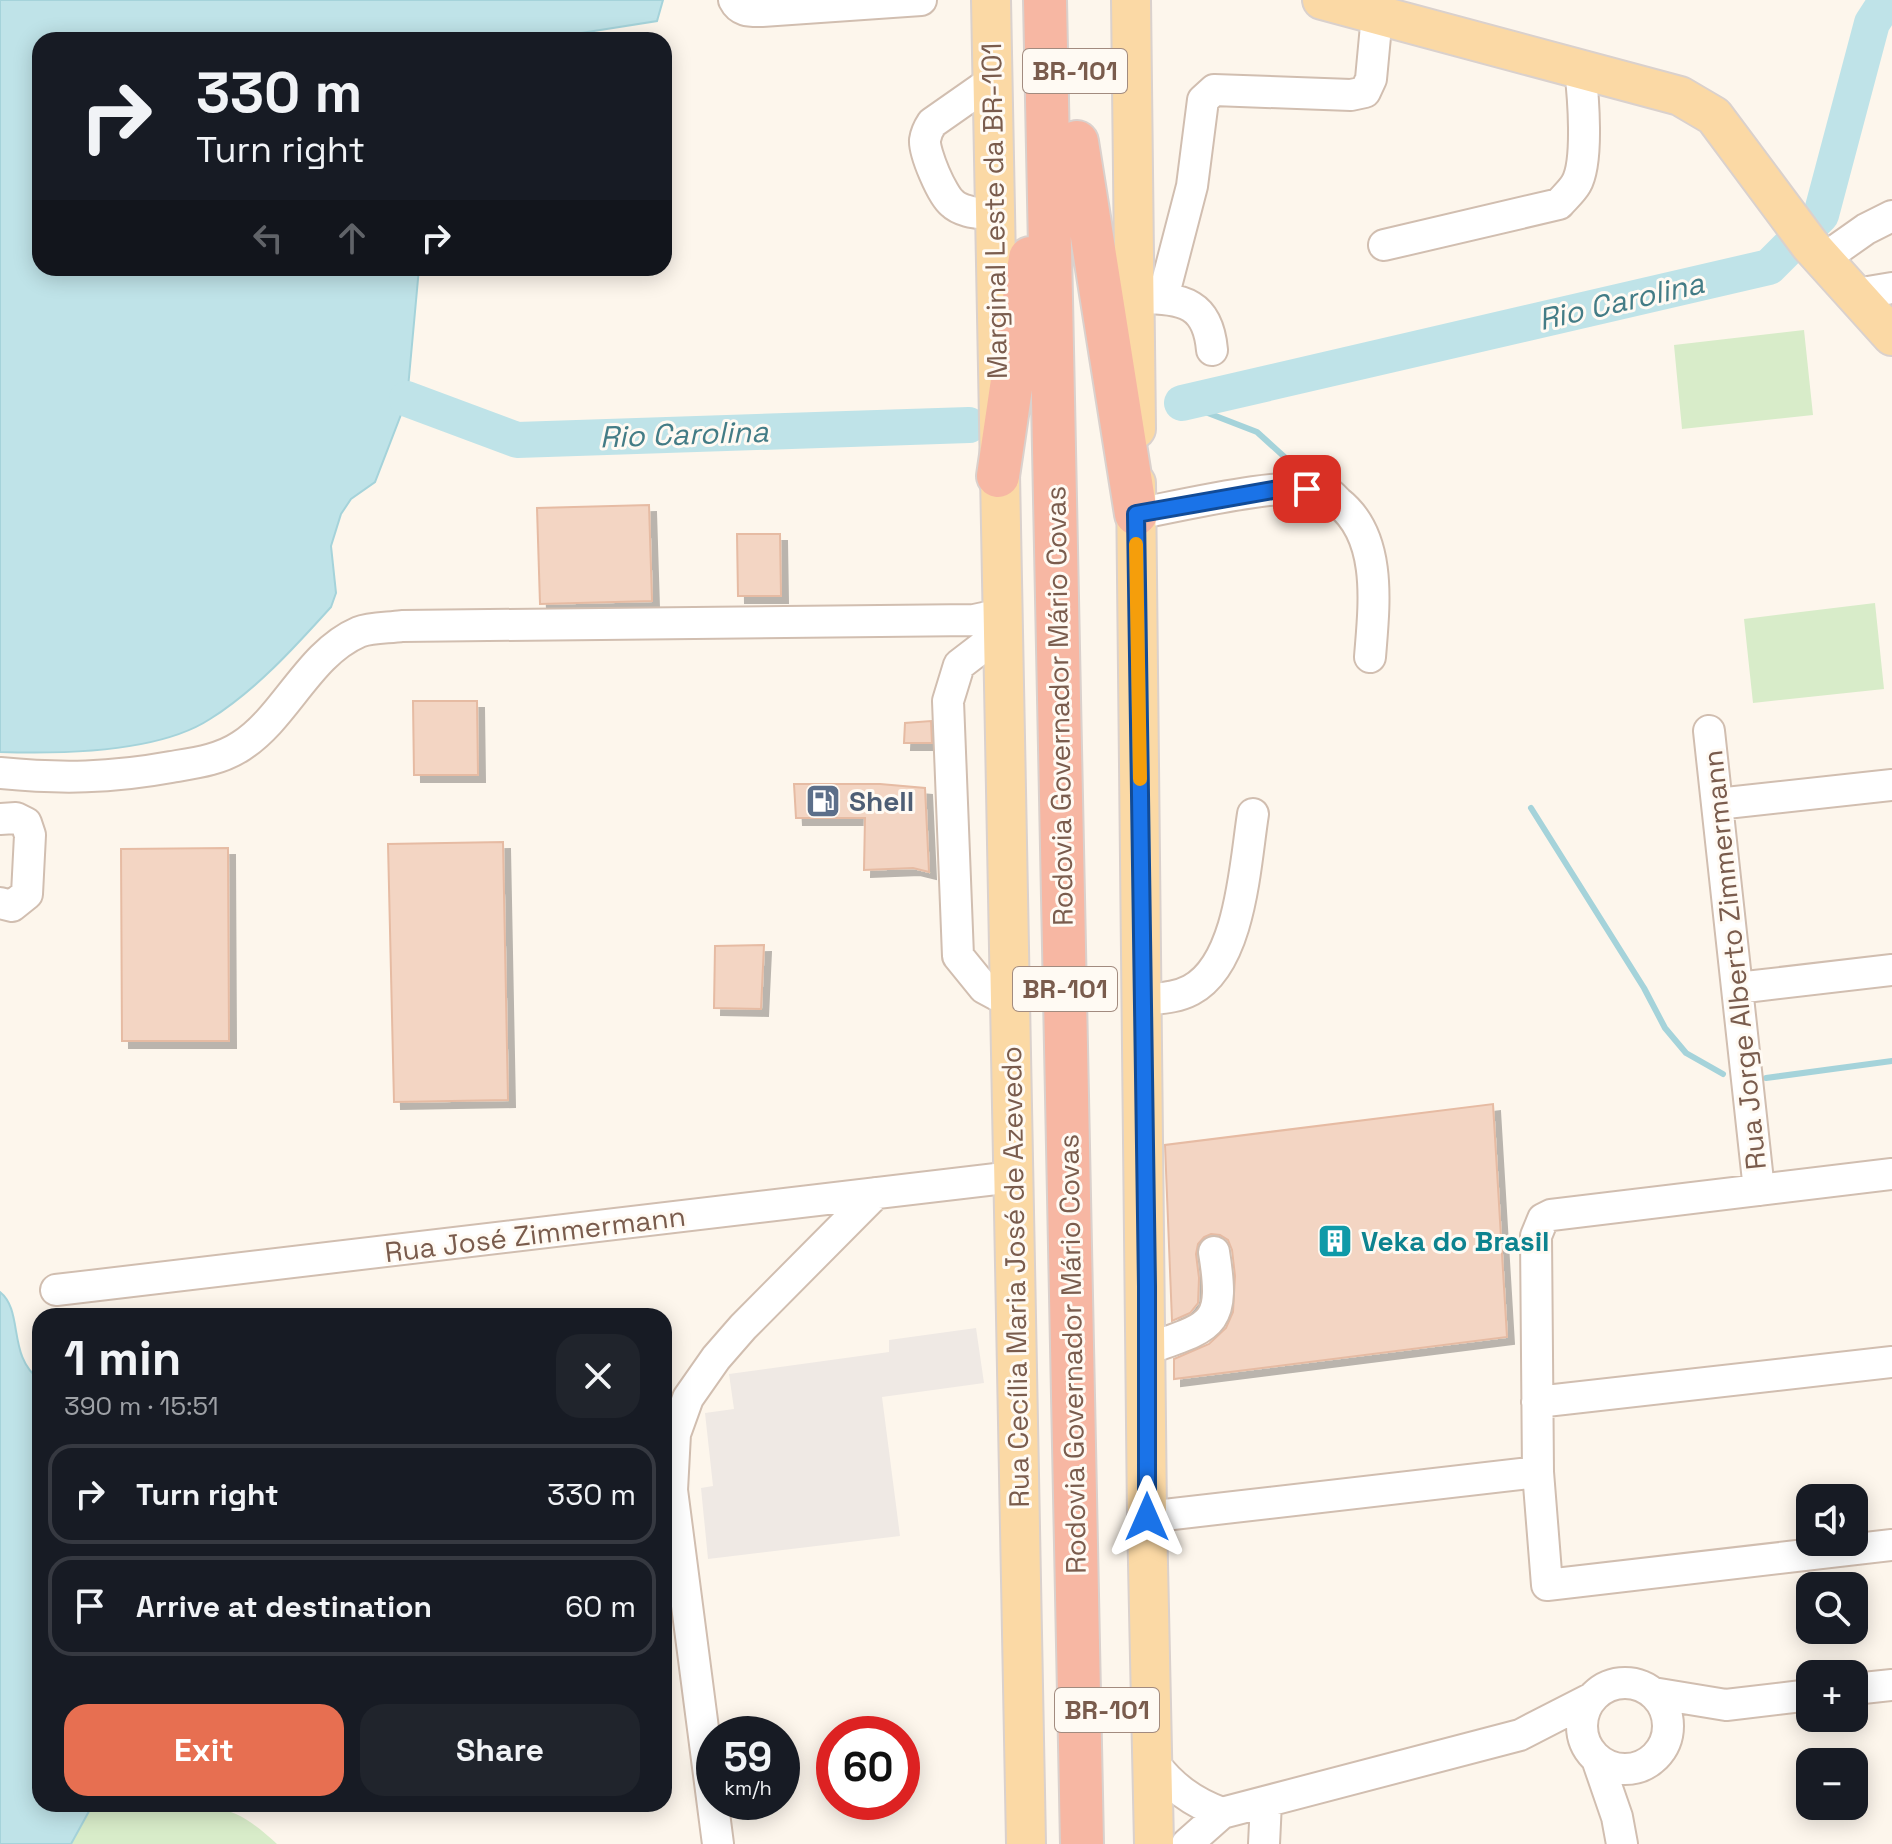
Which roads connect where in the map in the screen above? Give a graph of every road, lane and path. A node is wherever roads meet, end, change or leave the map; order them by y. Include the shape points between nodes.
1 (734, 0) edge
2 (921, 0) edge
3 (991, 0) edge
4 (1045, 0) edge
5 (1074, 0) edge
6 (1131, 0) edge
7 (1322, 0) edge
8 (1377, 15) junction
9 (1580, 69) junction
10 (992, 81) junction
11 (1062, 138) junction
12 (994, 215) junction
13 (1892, 216) edge
14 (1808, 243) junction
15 (1384, 245) dead end
16 (1874, 291) edge
17 (1147, 298) junction
18 (1892, 336) edge
19 (1212, 350) dead end
20 (997, 422) joint
21 (998, 476) junction
22 (1136, 514) junction
23 (1002, 623) junction
24 (1370, 657) dead end
25 (1709, 731) dead end
26 (0, 773) edge
27 (1892, 785) edge
28 (1717, 804) junction
29 (1253, 814) dead end
30 (0, 819) edge
31 (0, 903) edge
32 (1892, 970) edge
33 (1737, 988) junction
34 (1143, 1000) junction
35 (1010, 1002) junction
36 (1892, 1174) edge
37 (1013, 1177) junction
38 (1759, 1190) junction
39 (876, 1193) junction
40 (1214, 1252) dead end
41 (56, 1290) dead end
42 (1147, 1349) junction
43 (1892, 1362) edge
44 (676, 1400) edge
45 (1537, 1402) junction
46 (672, 1464) edge
47 (1538, 1472) junction
48 (672, 1500) edge
49 (1147, 1517) junction
50 (1892, 1545) edge
51 (676, 1603) edge
52 (1892, 1685) edge
53 (1868, 1688) edge
54 (1653, 1693) junction
55 (1796, 1697) edge
56 (1592, 1698) junction
57 (1726, 1705) junction
58 (1668, 1734) junction
59 (1520, 1735) junction
60 (1590, 1750) junction
61 (1152, 1761) junction
62 (1640, 1767) junction
63 (1266, 1802) junction
64 (1222, 1813) junction
65 (1619, 1830) edge
66 (718, 1844) edge
67 (1026, 1844) edge
68 (1082, 1844) edge
69 (1110, 1844) edge
70 (1154, 1844) edge
71 (1187, 1844) edge
72 (1264, 1844) edge

1 - 2 street via 747,11 762,11
3 - 10 main road, Marginal Leste da BR-101
4 - 11 highway, Rodovia Governador Mário Covas / BR-101
5 - 11 highway, Rodovia Governador Mário Covas / BR-101
6 - 17 main road
7 - 8 main road
8 - 9 main road
8 - 17 street via 1365,92 1214,90 1203,100 1192,186 1165,290
9 - 14 main road via 1680,96 1714,116
9 - 15 street via 1582,153 1577,183 1559,204
10 - 12 main road, Marginal Leste da BR-101
10 - 12 street via 932,123 924,144 953,205
11 - 21 highway
11 - 22 highway
11 - 68 highway, Rodovia Governador Mário Covas / BR-101
11 - 69 highway, Rodovia Governador Mário Covas / BR-101
12 - 20 main road, Marginal Leste da BR-101
13 - 14 street
14 - 16 main road
16 - 18 main road
17 - 19 street via 1192,306 1211,330
17 - 22 main road via 1136,407
20 - 21 main road, Rua Cecília Maria José de Azevedo
21 - 23 main road, Rua Cecília Maria José de Azevedo
22 - 24 street via 1290,487 1324,491 1352,512 1370,552
22 - 34 main road
23 - 26 street via 402,626 361,631 330,650 242,746 209,761 127,775 54,778
23 - 35 main road, Rua Cecília Maria José de Azevedo
23 - 35 street via 959,665 948,701 958,956 984,988
25 - 28 street, Rua Jorge Alberto Zimmermann
27 - 28 street
28 - 33 street, Rua Jorge Alberto Zimmermann
29 - 34 street via 1236,914 1223,956 1193,989
30 - 31 street via 26,823 30,835 27,894 12,906
32 - 33 street
33 - 38 street, Rua Jorge Alberto Zimmermann
34 - 42 main road
35 - 37 main road, Rua Cecília Maria José de Azevedo
36 - 38 street
37 - 39 street, Rua José Zimmermann
37 - 67 main road, Rua Cecília Maria José de Azevedo
38 - 45 street via 1543,1219 1536,1236
39 - 41 street, Rua José Zimmermann
39 - 44 street
40 - 42 street via 1220,1288 1216,1313 1188,1335
42 - 49 main road
43 - 45 street
44 - 46 street
45 - 47 street
47 - 49 street
47 - 50 street via 1547,1585
48 - 51 street
49 - 61 main road
51 - 66 street
52 - 53 street
54 - 56 street via 1622,1683
54 - 57 street
54 - 58 street via 1666,1712
55 - 57 street
56 - 59 street
56 - 60 street via 1582,1718
57 - 58 street
58 - 62 street via 1658,1754
59 - 60 street
59 - 63 street
60 - 62 street via 1617,1769
60 - 65 street
61 - 64 street via 1182,1794
61 - 70 main road
62 - 65 street
63 - 64 street
63 - 72 street
64 - 71 street

